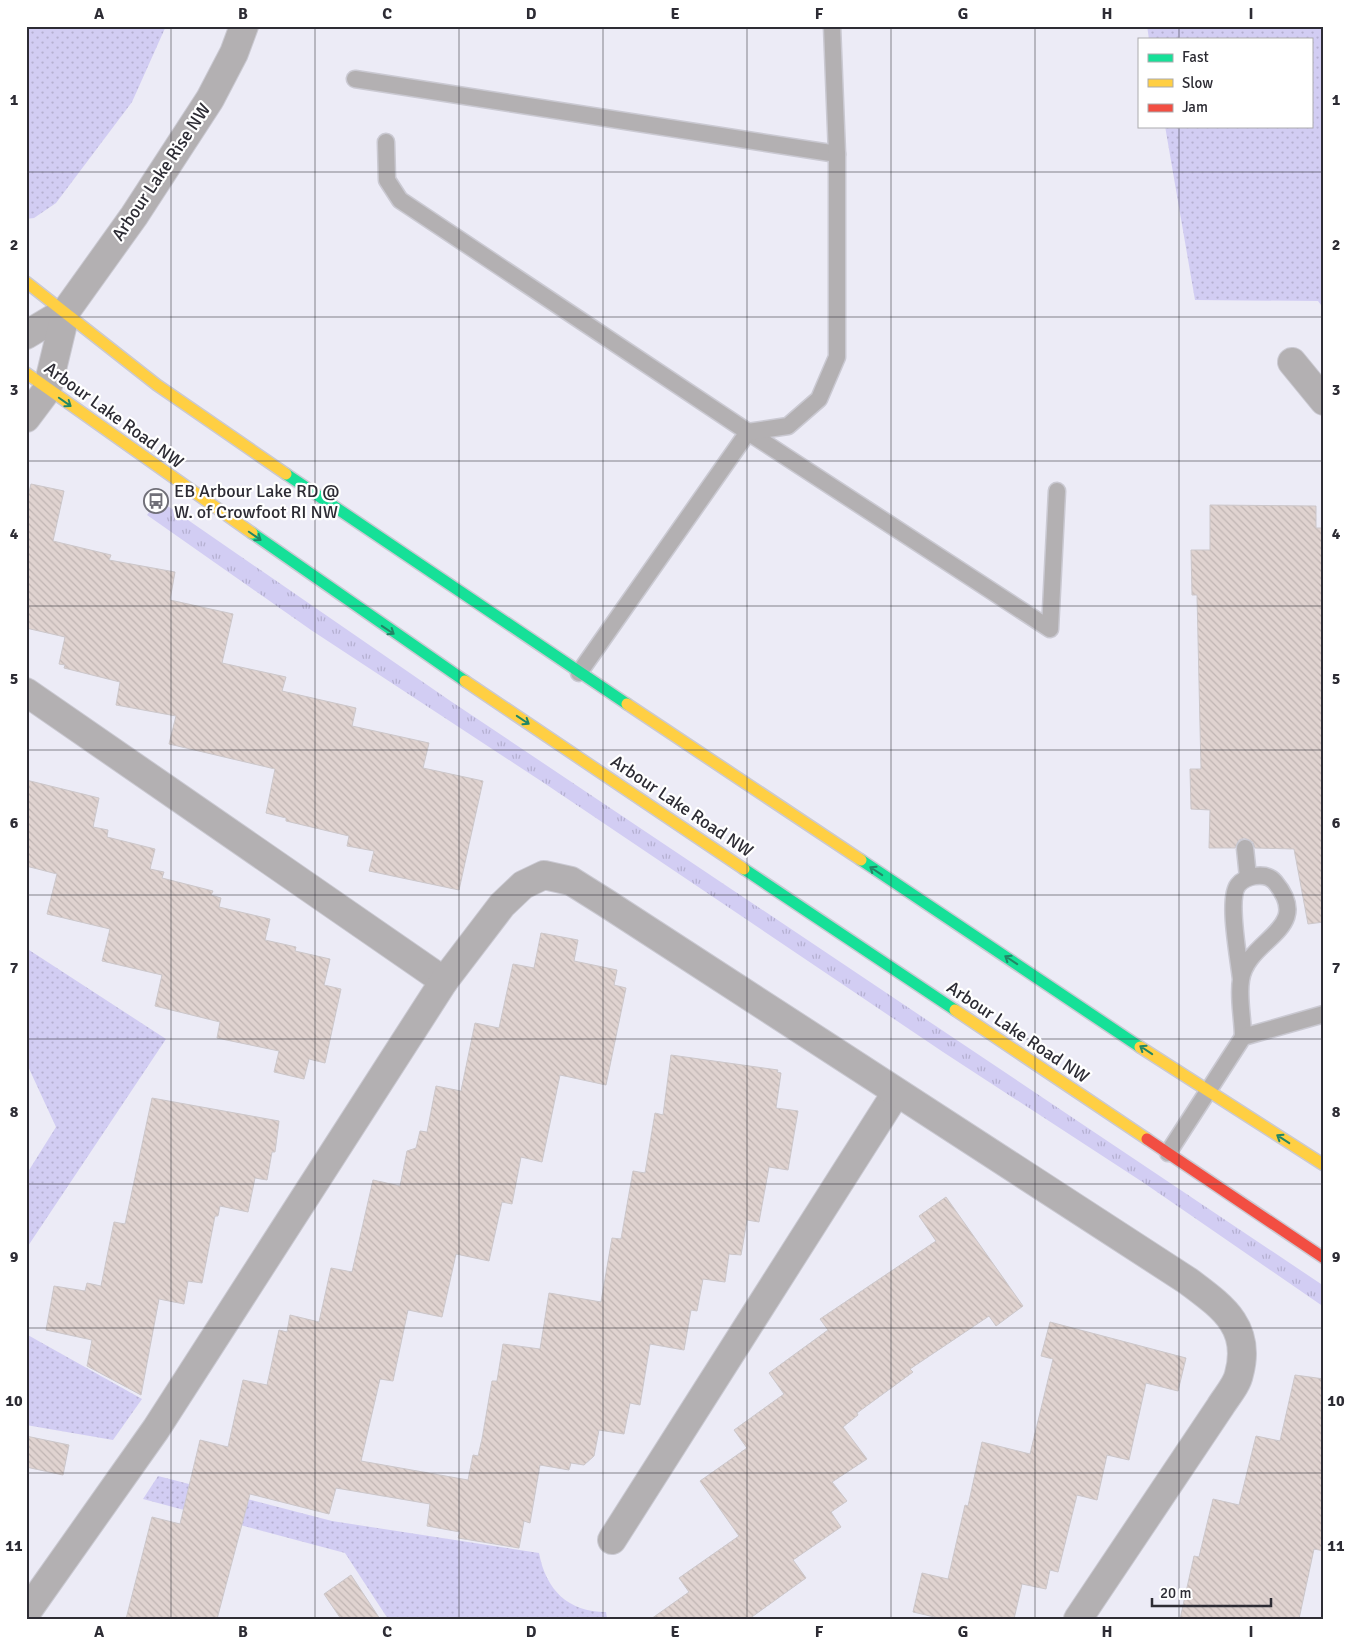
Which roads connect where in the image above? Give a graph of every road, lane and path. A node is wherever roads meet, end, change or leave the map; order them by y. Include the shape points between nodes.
1 (244, 26) edge
2 (832, 26) edge
3 (355, 79) dead end
4 (386, 142) dead end
5 (837, 154) junction
6 (26, 282) edge
7 (66, 311) junction
8 (26, 335) edge
9 (1292, 362) dead end
10 (26, 373) edge
11 (47, 390) junction
12 (1324, 401) edge
13 (26, 418) edge
14 (748, 432) junction
15 (1057, 491) dead end
16 (579, 673) junction
17 (26, 692) edge
18 (1245, 848) dead end
19 (1248, 877) junction
20 (1240, 979) junction
21 (444, 982) junction
22 (1324, 1014) edge
23 (1244, 1036) junction
24 (1208, 1092) junction
25 (896, 1093) junction
26 (1168, 1153) junction
27 (1324, 1165) edge
28 (1324, 1258) edge
29 (612, 1540) dead end
30 (26, 1613) edge
31 (1078, 1619) edge

1 - 7 street, Arbour Lake Rise NW via 210,99 134,216
2 - 5 lane
3 - 5 lane
4 - 14 lane via 387,180 400,200
5 - 14 lane via 836,357 819,399 788,426
6 - 7 street
7 - 8 street
7 - 11 street
7 - 16 street via 158,384
9 - 12 street
10 - 11 street, Arbour Lake Road NW
11 - 13 street
11 -> 26 street, Arbour Lake Road NW via 396,635
14 - 15 lane via 1050,629
14 - 16 lane
24 -> 16 street
17 - 21 street
18 - 19 lane
19 - 20 lane via 1238,885 1233,900
19 - 20 lane via 1260,875 1272,879 1283,892 1288,910 1285,922 1261,945
20 - 23 lane
21 - 25 street via 502,904 523,885 544,875 571,881
21 - 30 street via 156,1429
22 - 23 lane
23 - 24 lane
24 - 26 lane
27 -> 24 street
25 - 29 street
25 - 31 street via 1188,1281 1234,1320 1242,1341 1239,1375 1230,1391
26 - 28 street, Arbour Lake Road NW

